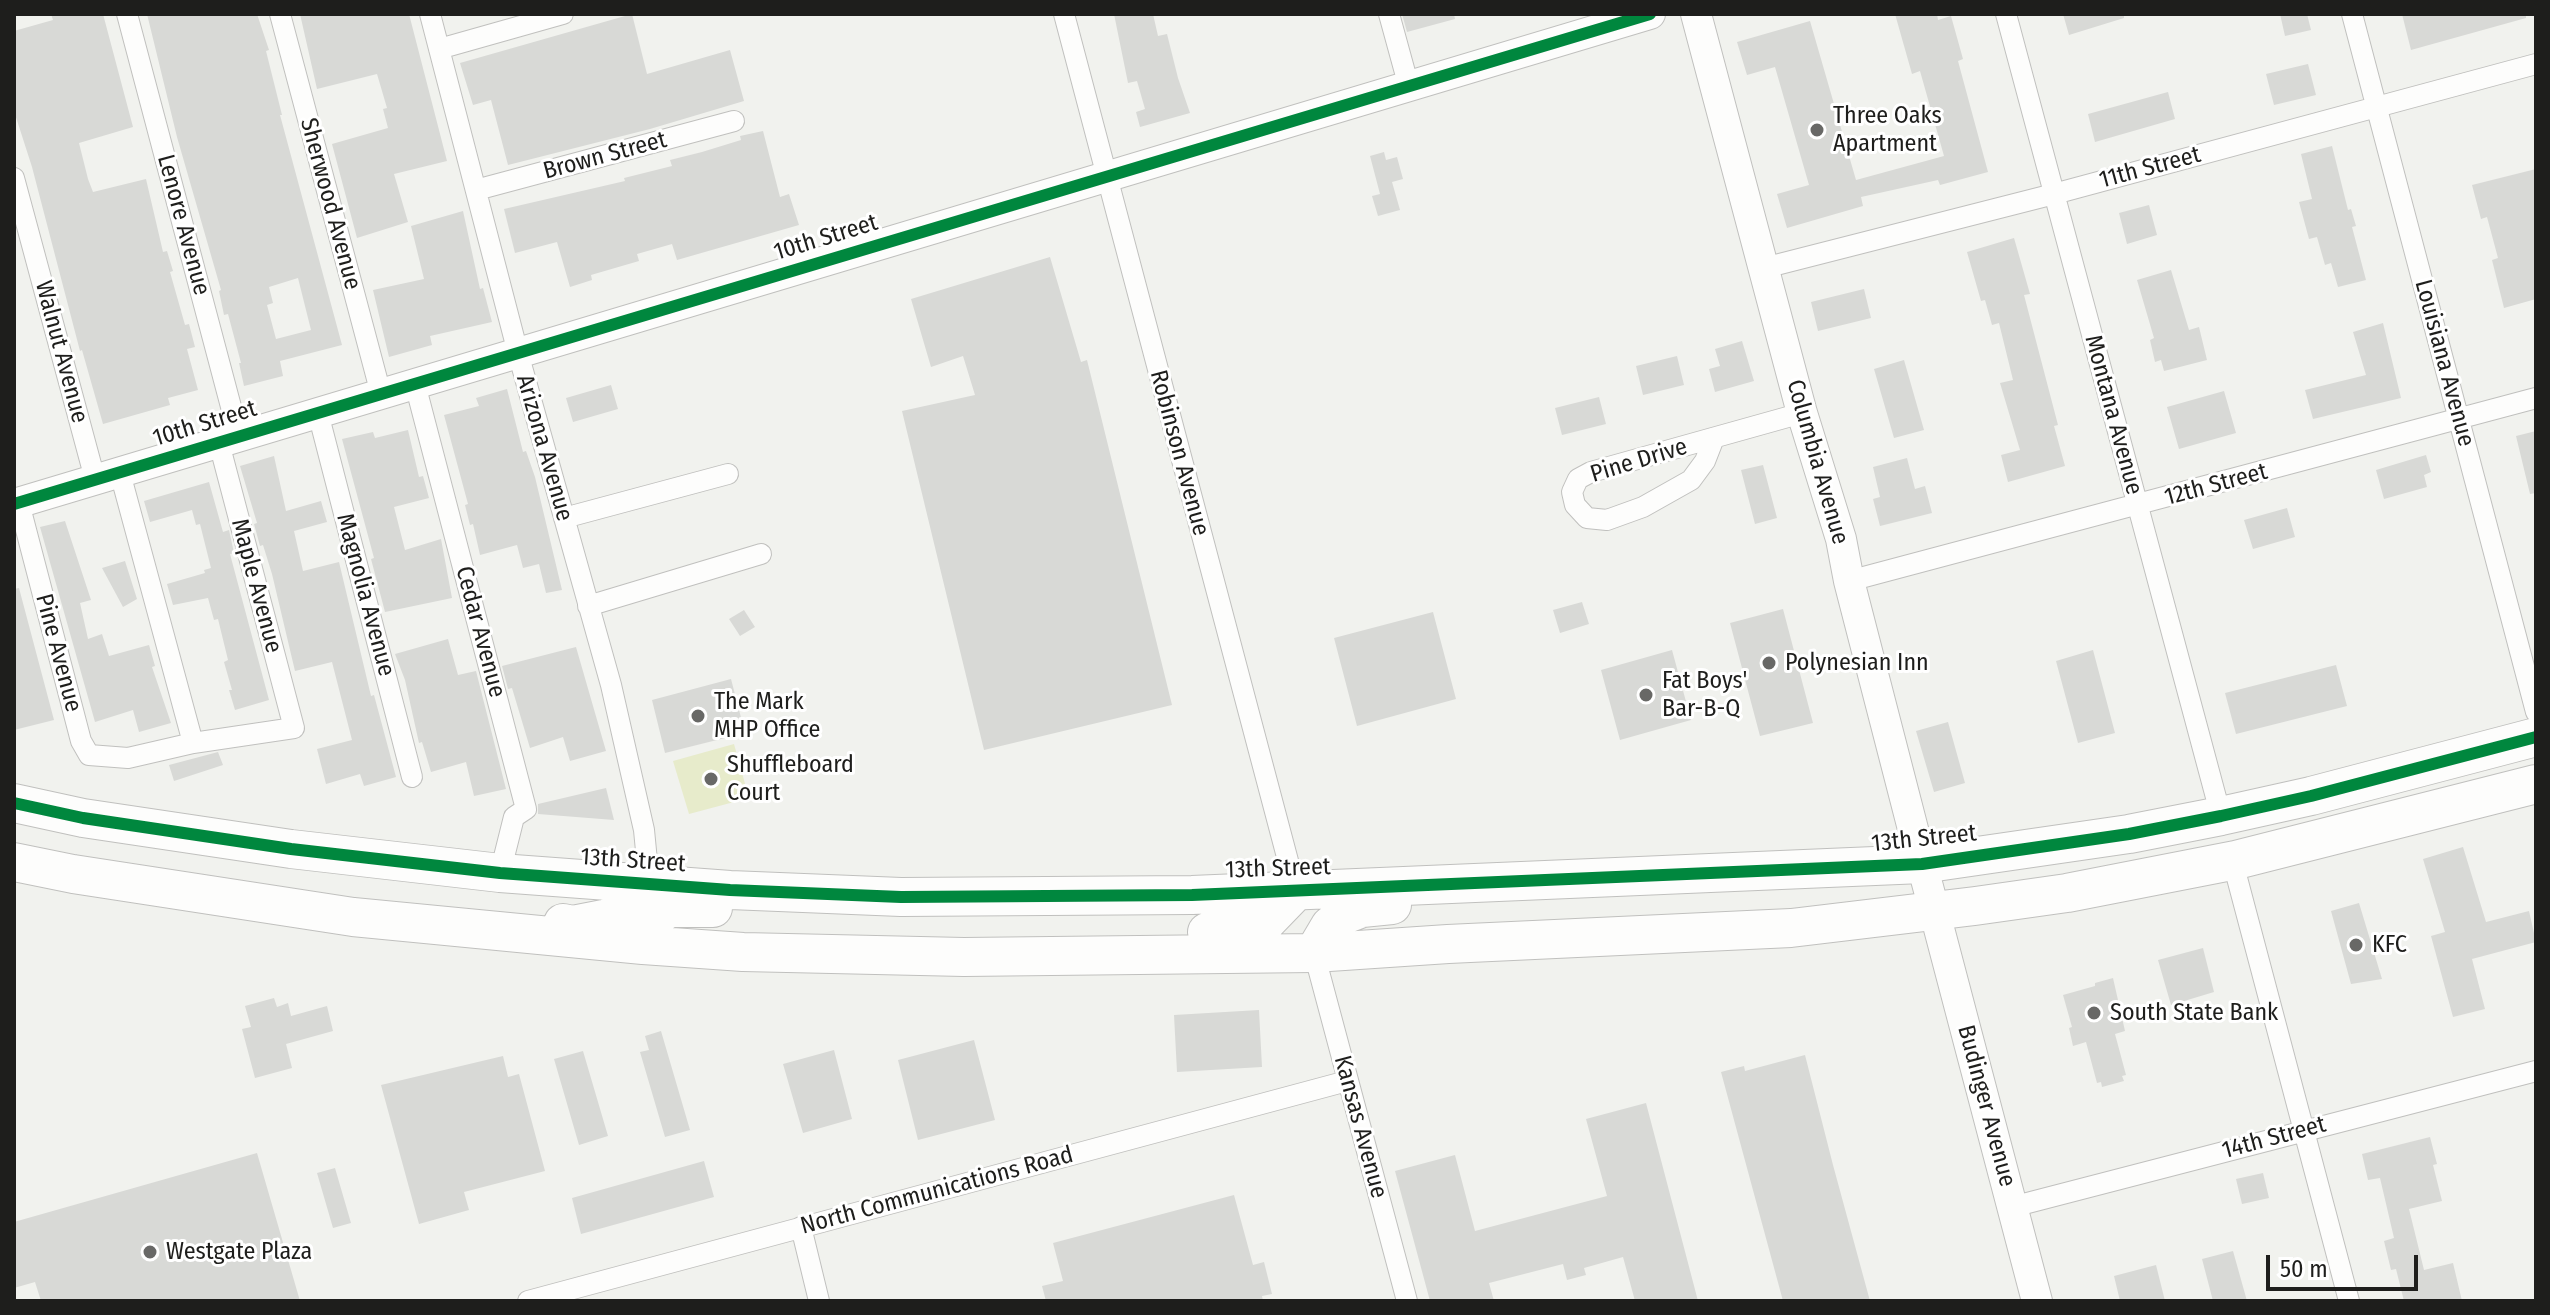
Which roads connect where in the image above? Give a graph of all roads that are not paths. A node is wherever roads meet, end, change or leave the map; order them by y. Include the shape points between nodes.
1 (127, 14) edge
2 (280, 14) edge
3 (430, 14) edge
4 (563, 14) edge
5 (1064, 14) edge
6 (1389, 14) edge
7 (1650, 14) edge
8 (1696, 14) edge
9 (2006, 14) edge
10 (2352, 14) edge
11 (439, 49) junction
12 (2536, 64) edge
13 (1409, 87) junction
14 (2377, 107) junction
15 (734, 121) dead end
16 (1108, 176) junction
17 (14, 178) edge
18 (476, 190) junction
19 (2054, 194) junction
20 (1764, 268) junction
21 (518, 353) junction
22 (415, 384) junction
23 (381, 394) junction
24 (2536, 398) edge
25 (318, 413) junction
26 (1802, 413) junction
27 (2459, 419) junction
28 (1714, 438) junction
29 (229, 440) junction
30 (728, 474) dead end
31 (107, 476) junction
32 (17, 504) edge
33 (2138, 506) junction
34 (564, 518) junction
35 (761, 554) dead end
36 (1849, 581) junction
37 (588, 606) junction
38 (2536, 712) edge
39 (2536, 737) edge
40 (193, 743) junction
41 (2536, 753) edge
42 (412, 777) dead end
43 (2536, 784) edge
44 (2311, 796) junction
45 (2483, 797) junction
46 (14, 803) edge
47 (2221, 816) junction
48 (2236, 860) junction
49 (14, 862) edge
50 (1922, 864) junction
51 (500, 873) junction
52 (2155, 876) junction
53 (1518, 882) junction
54 (644, 883) junction
55 (1296, 891) junction
56 (898, 897) junction
57 (1935, 912) junction
58 (493, 932) junction
59 (643, 945) junction
60 (1314, 953) junction
61 (895, 956) junction
62 (2536, 1071) edge
63 (1347, 1081) junction
64 (2303, 1131) junction
65 (2012, 1207) junction
66 (801, 1227) junction
67 (528, 1301) edge
68 (819, 1301) edge
69 (1407, 1301) edge
70 (2037, 1301) edge
71 (2349, 1301) edge

1 - 29 street, Lenore Avenue
2 - 23 street, Sherwood Avenue
3 - 11 street, Arizona Avenue
4 - 11 street
5 - 16 street, Robinson Avenue
6 - 13 street
7 - 13 street, 10th Street
8 - 20 street, Columbia Avenue
9 - 19 street, Montana Avenue
10 - 14 street, Louisiana Avenue
11 - 18 street, Arizona Avenue
12 - 14 street, 11th Street
13 - 16 street, 10th Street
14 - 19 street, 11th Street
14 - 27 street, Louisiana Avenue
15 - 18 street, Brown Street
16 - 21 street, 10th Street
16 - 55 street, Robinson Avenue
17 - 31 street, Walnut Avenue
18 - 21 street, Arizona Avenue
19 - 20 street, 11th Street
19 - 33 street, Montana Avenue
20 - 26 street, Columbia Avenue
21 - 22 street, 10th Street
21 - 34 street, Arizona Avenue
22 - 23 street, 10th Street
22 - 51 street, Cedar Avenue via 526,809 514,817
23 - 25 street, 10th Street
24 - 27 street, 12th Street
25 - 29 street, 10th Street
25 - 42 street, Magnolia Avenue
26 - 28 street, Pine Drive
26 - 36 street, Columbia Avenue
27 - 33 street, 12th Street
27 - 38 street, Louisiana Avenue
28 - 28 street, Pine Drive via 1591,472 1578,479 1572,492 1575,505 1587,518 1607,520 1643,507 1691,480
29 - 31 street, 10th Street
29 - 40 street, Maple Avenue via 294,728
30 - 34 street
31 - 32 street, 10th Street
31 - 40 street, Walnut Avenue
32 - 40 street, Pine Avenue via 89,755 128,758
33 - 36 street, 12th Street
33 - 47 street, Montana Avenue
34 - 37 street, Arizona Avenue
35 - 37 street
36 - 50 street, Columbia Avenue
37 - 54 street, Arizona Avenue via 644,830
39 - 44 highway, 13th Street
41 - 45 highway
43 - 45 highway
44 - 47 highway, 13th Street
44 - 48 highway via 2247,840
45 - 48 highway
46 - 51 highway, 13th Street via 291,849
47 - 50 highway, 13th Street
47 - 52 highway via 2203,841
48 - 52 highway
48 - 64 street
49 - 58 highway via 253,903
50 - 53 highway, 13th Street
50 - 57 street, Columbia Avenue
51 - 54 highway, 13th Street
52 - 57 highway
53 - 55 highway, 13th Street
53 - 60 highway via 1509,902 1362,908 1330,926
54 - 56 highway, 13th Street
54 - 58 highway via 609,918 573,925 533,919 507,923
55 - 56 highway, 13th Street
55 - 61 highway via 1253,929 972,935
56 - 59 highway via 865,916 669,908 656,917
57 - 60 highway via 1777,929
57 - 65 street, Budinger Avenue
58 - 59 highway
59 - 61 highway
60 - 61 highway
60 - 63 street, Kansas Avenue
62 - 64 street, 14th Street
63 - 66 street, North Communications Road
63 - 69 street, Kansas Avenue
64 - 65 street, 14th Street
64 - 71 street
65 - 70 street, Budinger Avenue
66 - 67 street, North Communications Road
66 - 68 street

